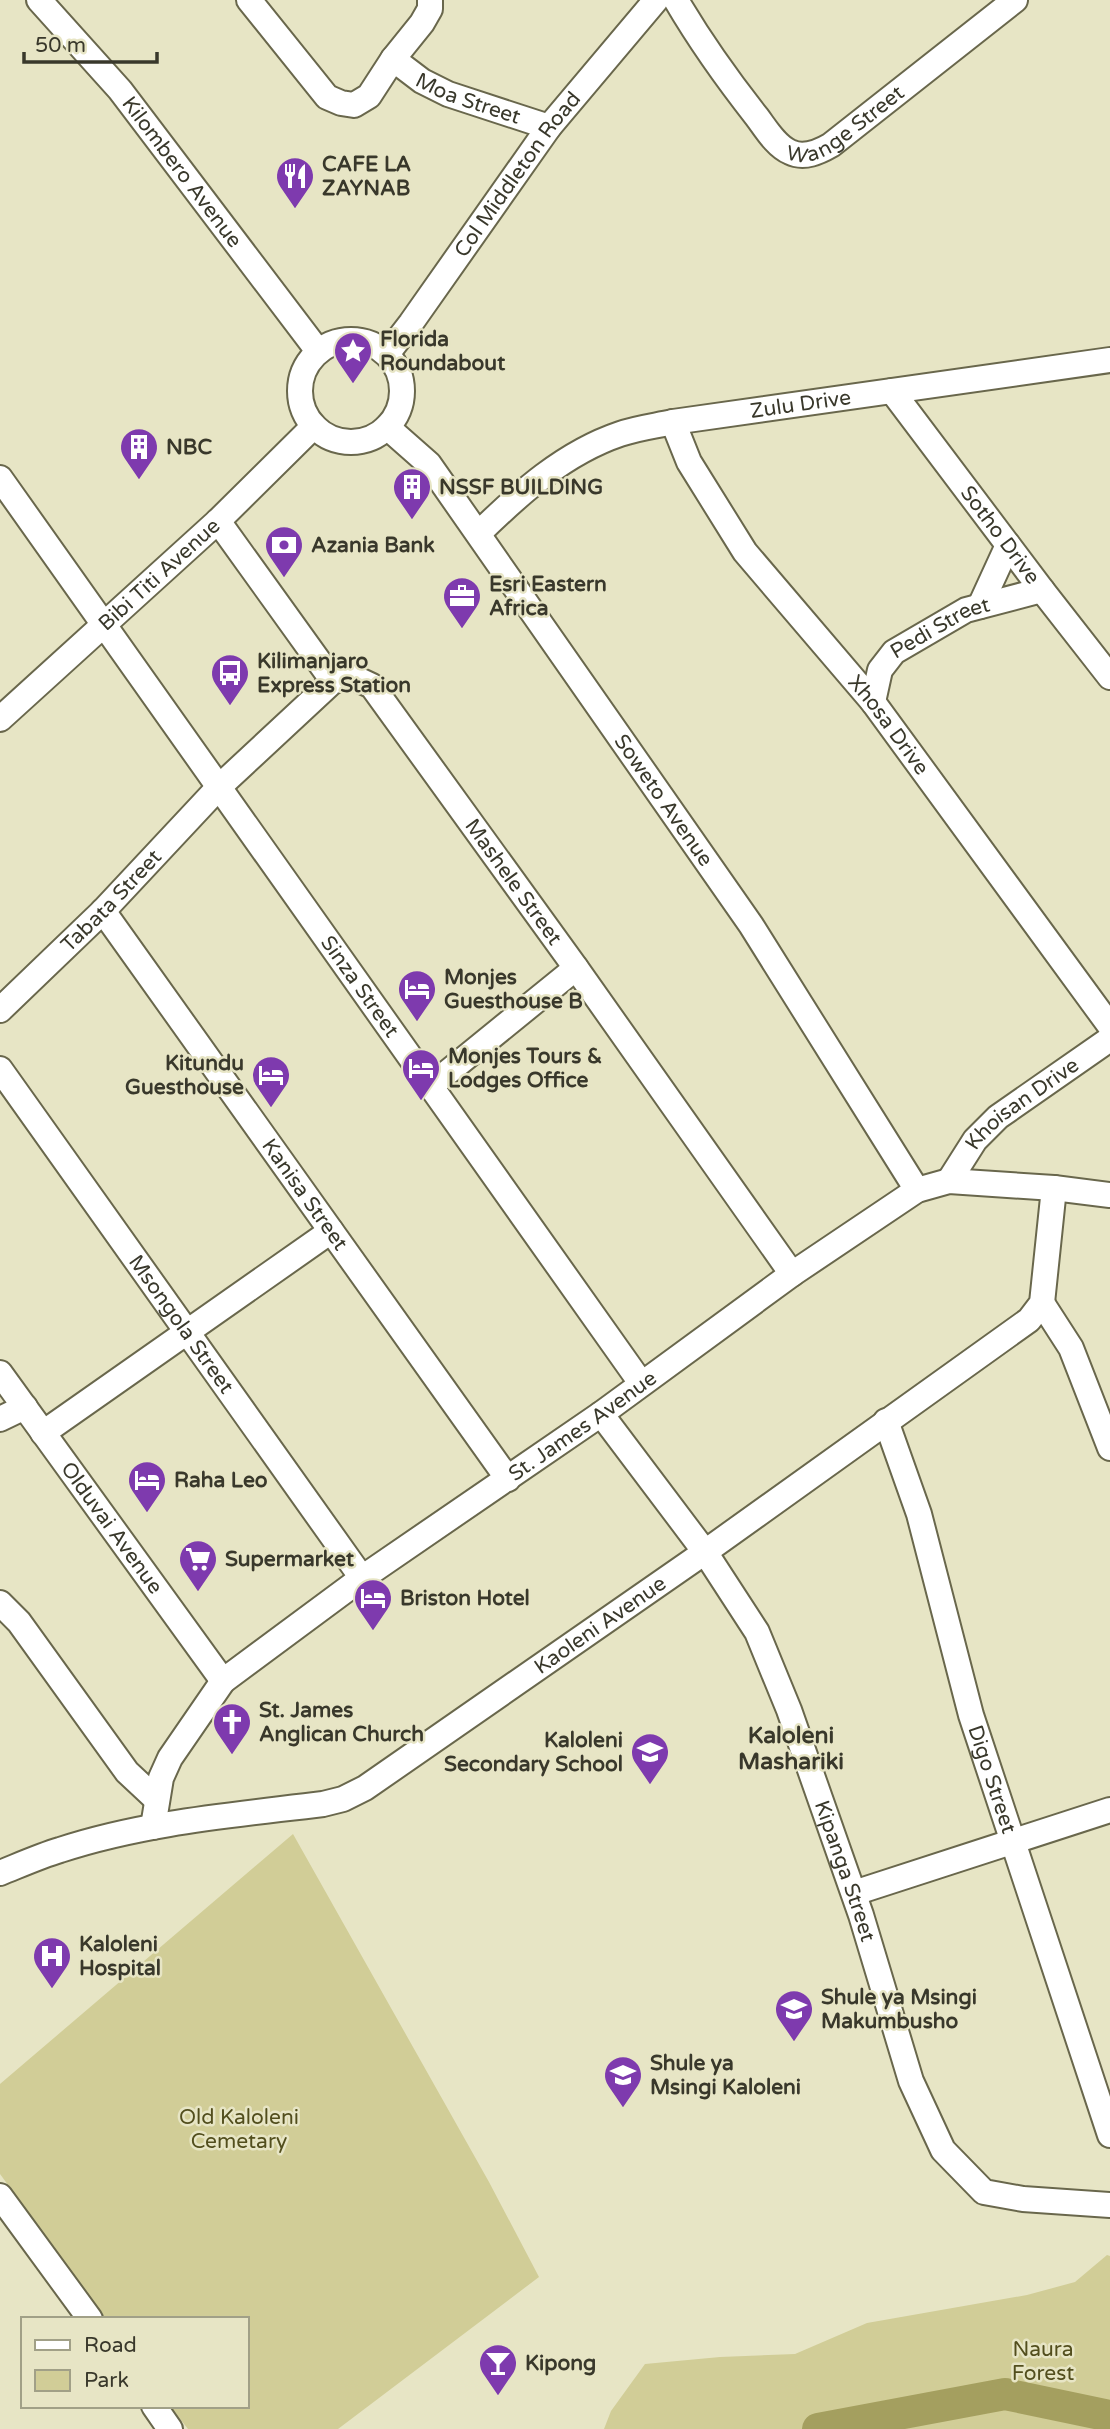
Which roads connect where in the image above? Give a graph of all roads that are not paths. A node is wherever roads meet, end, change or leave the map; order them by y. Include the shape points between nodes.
1 (39, 0) edge
2 (249, 0) edge
3 (430, 0) edge
4 (656, 0) edge
5 (676, 0) edge
6 (1015, 0) edge
7 (393, 59) junction
8 (549, 127) junction
9 (318, 351) junction
10 (387, 354) junction
11 (1110, 360) edge
12 (892, 391) junction
13 (673, 422) junction
14 (314, 426) junction
15 (387, 427) junction
16 (0, 478) edge
17 (218, 521) junction
18 (479, 533) junction
19 (1008, 545) junction
20 (1042, 590) junction
21 (980, 606) junction
22 (103, 625) junction
23 (1110, 677) edge
24 (333, 681) junction
25 (873, 702) junction
26 (0, 719) edge
27 (219, 787) junction
28 (103, 911) junction
29 (576, 968) junction
30 (0, 1010) edge
31 (1110, 1026) edge
32 (1110, 1039) edge
33 (0, 1069) edge
34 (432, 1085) junction
35 (950, 1181) junction
36 (1054, 1188) junction
37 (916, 1190) junction
38 (1110, 1195) edge
39 (331, 1231) junction
40 (792, 1274) junction
41 (1042, 1303) junction
42 (188, 1331) junction
43 (0, 1373) edge
44 (641, 1383) junction
45 (25, 1408) junction
46 (601, 1414) junction
47 (0, 1419) edge
48 (886, 1420) junction
49 (43, 1433) junction
50 (1110, 1448) edge
51 (508, 1479) junction
52 (705, 1552) junction
53 (362, 1578) junction
54 (0, 1603) edge
55 (223, 1681) junction
56 (157, 1800) junction
57 (1110, 1810) edge
58 (153, 1827) junction
59 (1013, 1842) junction
60 (0, 1872) edge
61 (853, 1893) junction
62 (1110, 2135) edge
63 (2, 2202) edge
64 (1110, 2205) edge
65 (88, 2317) edge
66 (155, 2408) edge
67 (170, 2429) edge

1 - 9 street, Kilombero Avenue via 120,90
2 - 7 street via 327,97 341,103 354,104 369,96
3 - 7 street via 422,23
4 - 8 street, Col Middleton Road
5 - 6 street, Wange Street via 731,84 778,143 791,153 804,155 831,145
7 - 8 street, Moa Street via 448,94
8 - 10 street, Col Middleton Road
9 - 10 street via 346,339 375,345
9 - 14 street via 301,379 300,396
10 - 15 street via 398,371 402,391 398,410
11 - 12 street, Zulu Drive
12 - 13 street, Zulu Drive
12 - 19 street, Sotho Drive
13 - 18 street, Zulu Drive via 592,445 512,501
13 - 25 street, Xhosa Drive via 689,462 745,552
14 - 15 street via 351,442
14 - 17 street, Bibi Titi Avenue
15 - 18 street, Soweto Avenue via 429,464
16 - 22 street, Sinza Street
17 - 22 street, Bibi Titi Avenue
17 - 24 street
18 - 37 street, Soweto Avenue via 751,925
19 - 20 street, Sotho Drive
19 - 21 street
20 - 21 street, Pedi Street
20 - 23 street, Sotho Drive
21 - 25 street, Pedi Street via 894,652 880,670
22 - 26 street, Bibi Titi Avenue
22 - 27 street, Sinza Street
24 - 27 street
24 - 29 street, Mashele Street via 355,678 372,686
25 - 31 street, Xhosa Drive
27 - 28 street, Tabata Street
27 - 34 street, Sinza Street
28 - 30 street, Tabata Street
28 - 39 street, Kanisa Street
29 - 34 street
29 - 40 street, Mashele Street
32 - 35 street, Khoisan Drive via 998,1116 975,1140
33 - 42 street, Msongola Street
34 - 44 street, Sinza Street
35 - 36 street, St. James Avenue
35 - 37 street, St. James Avenue
36 - 38 street, St. James Avenue
36 - 41 street
37 - 40 street, St. James Avenue
39 - 42 street
39 - 51 street, Kanisa Street
40 - 44 street, St. James Avenue
41 - 48 street, Kaoleni Avenue via 1029,1320
41 - 50 street via 1071,1348
42 - 49 street
42 - 53 street, Msongola Street
43 - 45 street, Olduvai Avenue
44 - 46 street, St. James Avenue
45 - 47 street
45 - 49 street, Olduvai Avenue
46 - 51 street, St. James Avenue
46 - 52 street, Kipanga Street
48 - 52 street, Kaoleni Avenue
48 - 59 street, Digo Street via 919,1514 971,1715
49 - 55 street, Olduvai Avenue
51 - 53 street, St. James Avenue
52 - 58 street, Kaoleni Avenue via 343,1799
52 - 61 street, Kipanga Street via 757,1632
53 - 55 street, St. James Avenue
54 - 56 street via 19,1622 127,1772
55 - 56 street, St. James Avenue via 170,1758
56 - 58 street, St. James Avenue
57 - 59 street
58 - 60 street, Kaoleni Avenue via 59,1850
59 - 61 street
59 - 62 street, Digo Street
61 - 64 street, Kipanga Street via 911,2081 943,2150 984,2192
63 - 65 street
66 - 67 street

